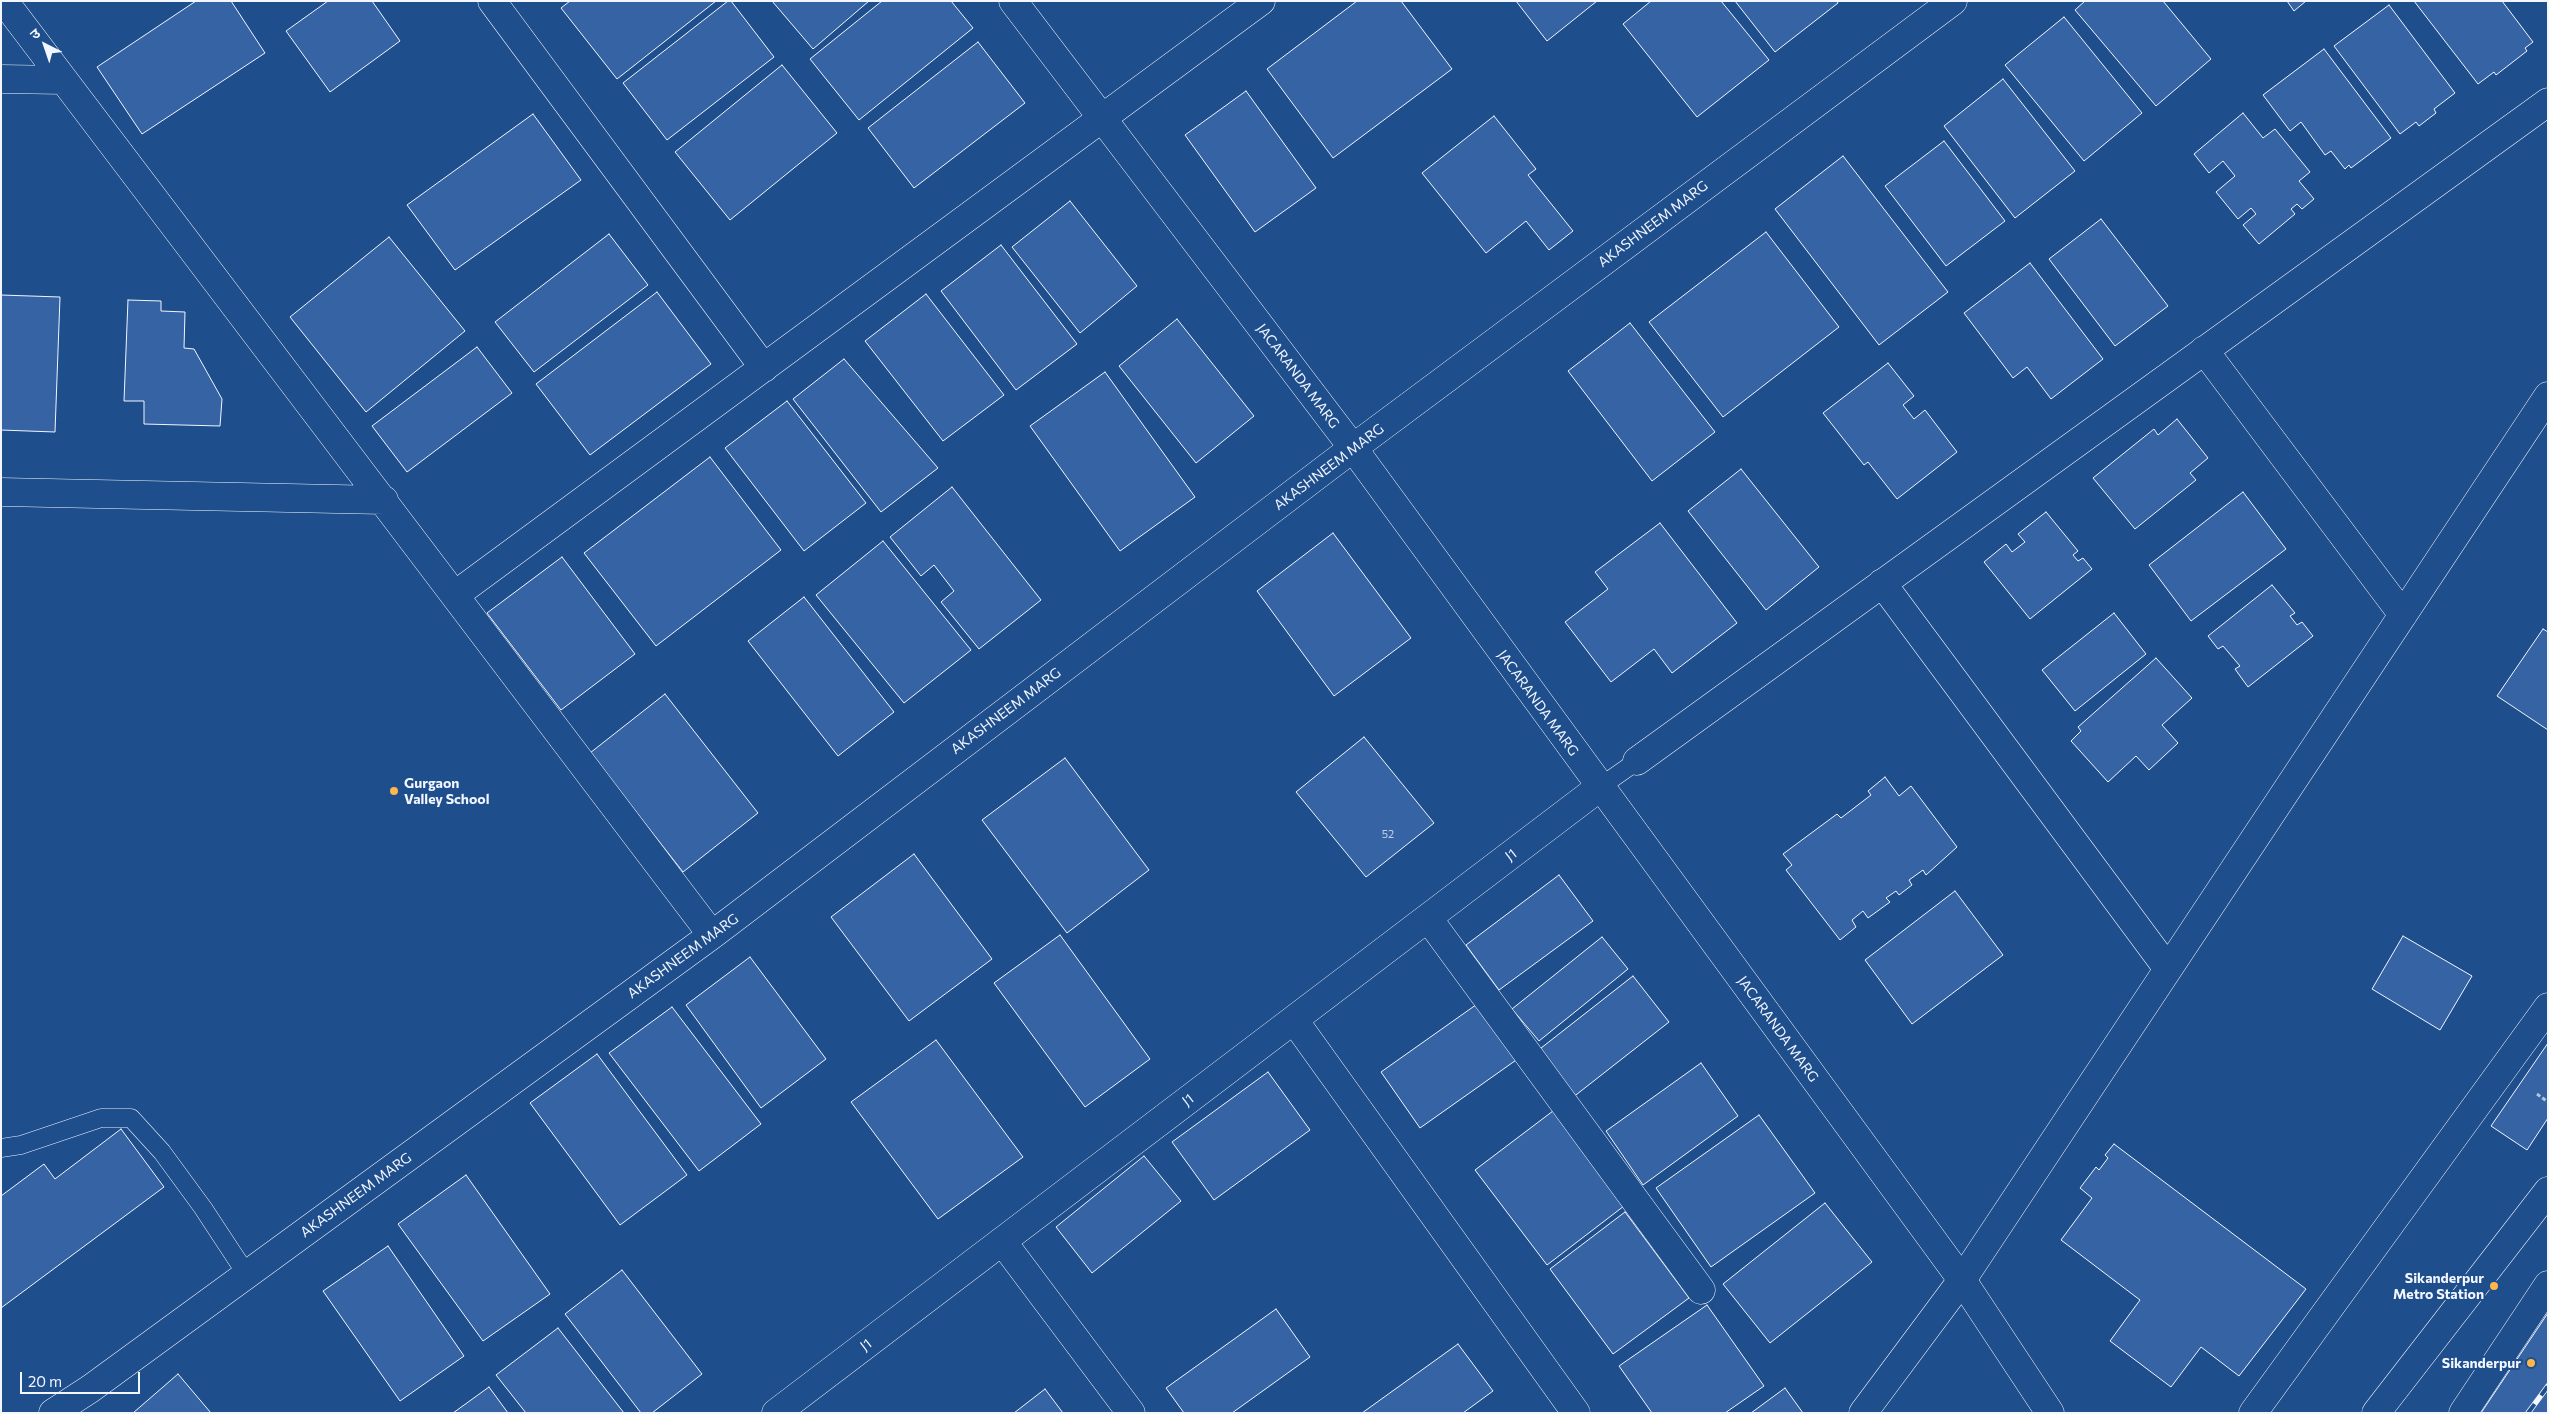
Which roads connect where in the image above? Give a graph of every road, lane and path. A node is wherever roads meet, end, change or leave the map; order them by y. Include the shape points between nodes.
1 (4, 1) edge
2 (492, 1) edge
3 (1014, 1) edge
4 (1261, 1) edge
5 (1953, 1) edge
6 (1, 79) edge
7 (64, 80) junction
8 (2548, 102) edge
9 (1102, 118) junction
10 (2204, 350) junction
11 (764, 368) junction
12 (2548, 396) edge
13 (1352, 448) junction
14 (1, 492) edge
15 (384, 500) junction
16 (1882, 583) junction
17 (456, 595) junction
18 (2403, 615) junction
19 (1636, 761) joint
20 (1600, 787) junction
21 (1428, 918) junction
22 (712, 935) junction
23 (2168, 969) junction
24 (2548, 1007) edge
25 (1294, 1020) junction
26 (2537, 1094) dead end
27 (2548, 1102) edge
28 (1, 1148) edge
29 (2548, 1191) edge
30 (1002, 1241) junction
31 (247, 1275) junction
32 (1962, 1280) junction
33 (2548, 1285) edge
34 (1701, 1290) dead end
35 (53, 1413) edge
36 (776, 1413) edge
37 (1131, 1413) edge
38 (1576, 1413) edge
39 (1862, 1413) edge
40 (2050, 1413) edge
41 (2253, 1413) edge
42 (2376, 1413) edge
43 (2463, 1413) edge

1 - 7 main road
2 - 11 main road
3 - 9 main road, JACARANDA MARG
4 - 9 main road
5 - 13 main road, AKASHNEEM MARG
6 - 7 main road
7 - 15 main road
8 - 10 main road
9 - 11 main road
9 - 13 main road, JACARANDA MARG
10 - 16 main road
10 - 18 main road
11 - 17 main road
12 - 18 main road
13 - 20 main road, JACARANDA MARG
13 - 22 main road, AKASHNEEM MARG
14 - 15 main road
15 - 17 main road
16 - 19 main road
16 - 23 main road
17 - 22 main road
18 - 23 main road
19 - 20 lane
20 - 21 main road, J1
20 - 32 main road, JACARANDA MARG
21 - 25 main road, J1
21 - 34 main road
22 - 31 main road, AKASHNEEM MARG
23 - 32 main road
24 - 41 main road
25 - 30 main road, J1
25 - 38 main road
26 - 27 path
28 - 31 lane via 21,1145 101,1118 131,1118 162,1152
29 - 42 main road
30 - 36 main road, J1
30 - 37 main road
31 - 35 main road, AKASHNEEM MARG
32 - 39 main road
32 - 40 main road, JACARANDA MARG
33 - 43 main road

